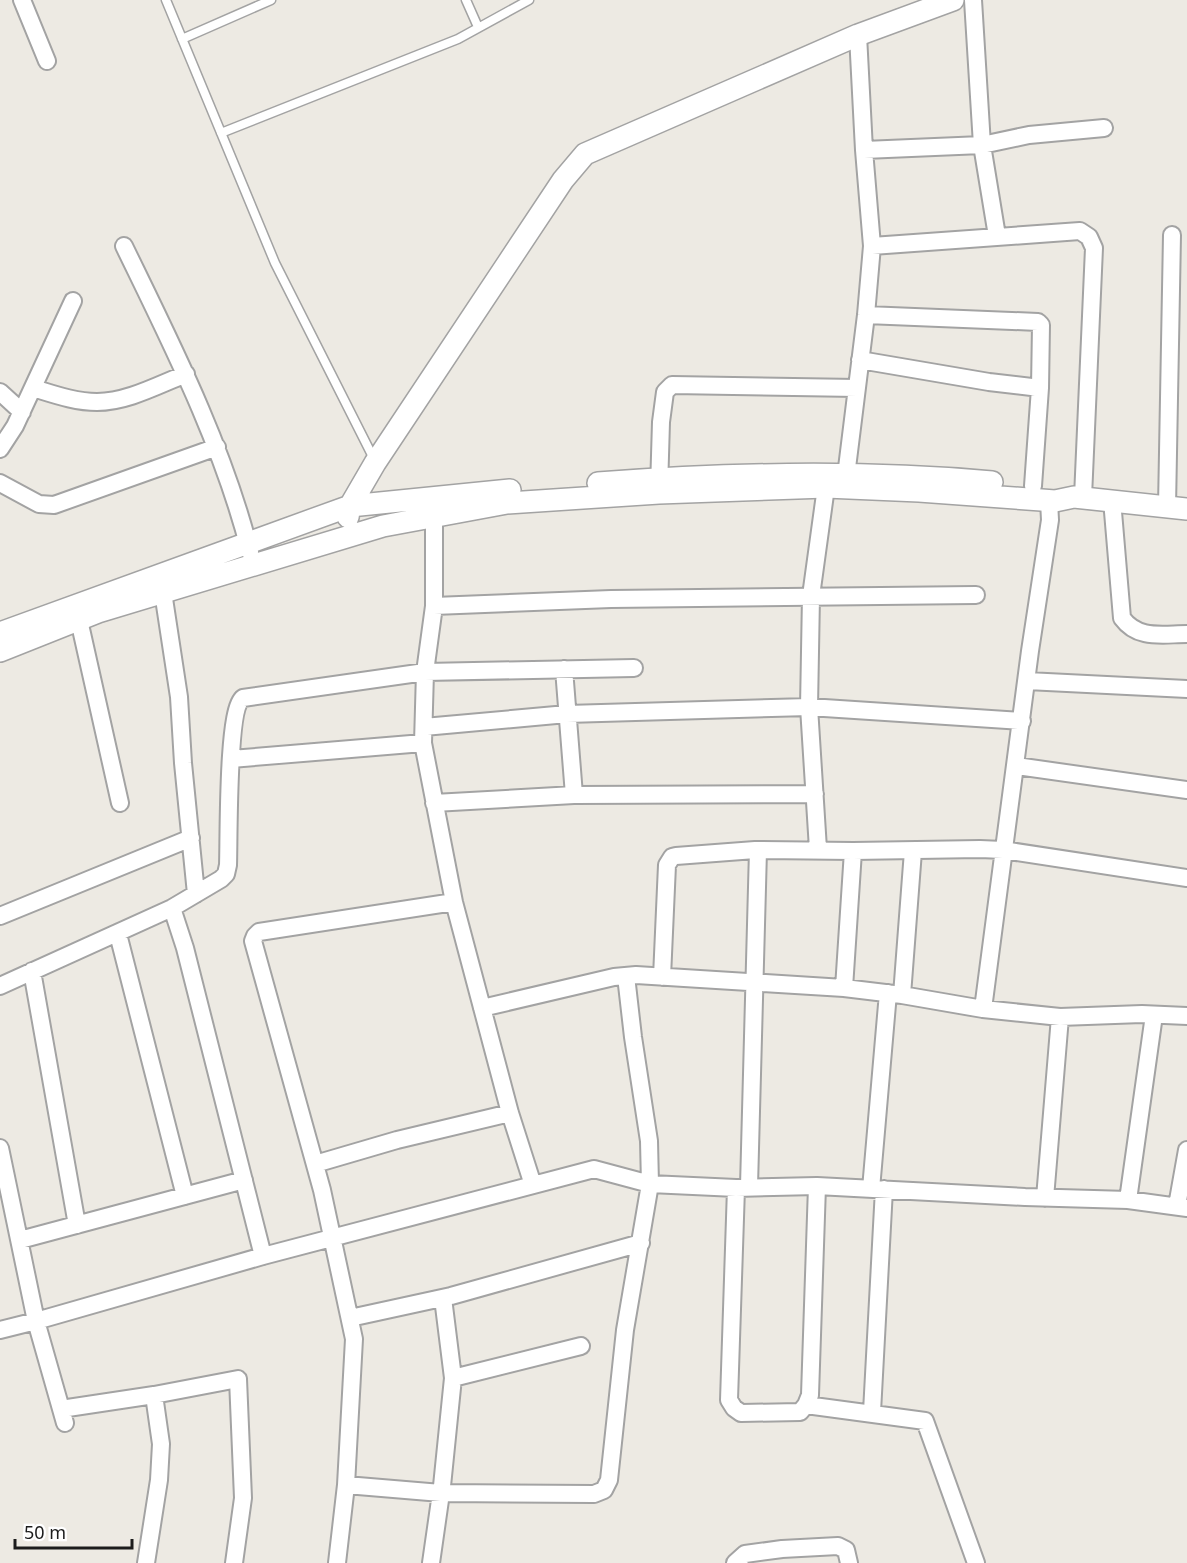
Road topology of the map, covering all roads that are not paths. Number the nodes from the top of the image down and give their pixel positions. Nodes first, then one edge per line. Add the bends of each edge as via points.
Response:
1 (22, 0) edge
2 (166, 0) edge
3 (271, 0) edge
4 (466, 0) edge
5 (529, 0) edge
6 (953, 0) edge
7 (973, 0) edge
8 (478, 27) junction
9 (858, 35) junction
10 (182, 39) junction
11 (47, 61) dead end
12 (1104, 128) dead end
13 (221, 133) junction
14 (982, 145) junction
15 (864, 150) junction
16 (1172, 235) dead end
17 (997, 236) junction
18 (124, 246) dead end
19 (872, 246) junction
20 (73, 301) dead end
21 (866, 315) junction
22 (860, 360) junction
23 (186, 374) junction
24 (33, 388) junction
25 (857, 388) junction
26 (1040, 388) junction
27 (0, 392) edge
28 (22, 412) junction
29 (217, 447) junction
30 (0, 449) edge
31 (375, 463) junction
32 (0, 483) edge
33 (839, 483) junction
34 (659, 485) junction
35 (1033, 486) junction
36 (1079, 497) junction
37 (1112, 500) junction
38 (1048, 501) junction
39 (350, 506) junction
40 (434, 507) junction
41 (1177, 508) edge
42 (344, 538) junction
43 (248, 543) junction
44 (254, 565) junction
45 (163, 592) junction
46 (976, 595) dead end
47 (812, 596) junction
48 (434, 606) junction
49 (79, 620) junction
50 (0, 633) edge
51 (1187, 634) edge
52 (0, 651) edge
53 (634, 668) dead end
54 (564, 669) junction
55 (425, 672) junction
56 (1027, 681) junction
57 (1187, 689) edge
58 (809, 707) junction
59 (567, 714) junction
60 (1022, 721) junction
61 (424, 735) junction
62 (231, 759) junction
63 (1016, 766) junction
64 (1187, 790) edge
65 (815, 794) junction
66 (574, 795) junction
67 (120, 803) dead end
68 (434, 803) junction
69 (191, 838) junction
70 (818, 849) junction
71 (758, 850) junction
72 (1003, 850) junction
73 (853, 851) junction
74 (913, 851) junction
75 (1187, 878) edge
76 (196, 894) junction
77 (454, 902) junction
78 (172, 908) junction
79 (0, 916) edge
80 (118, 934) junction
81 (32, 971) junction
82 (626, 976) junction
83 (662, 977) junction
84 (756, 982) junction
85 (0, 986) edge
86 (844, 988) junction
87 (895, 994) junction
88 (482, 1008) junction
89 (982, 1008) junction
90 (1154, 1015) junction
91 (1187, 1016) edge
92 (1060, 1017) junction
93 (510, 1113) junction
94 (0, 1148) edge
95 (1187, 1150) edge
96 (315, 1164) junction
97 (244, 1180) junction
98 (650, 1184) junction
99 (533, 1185) junction
100 (817, 1186) junction
101 (743, 1187) junction
102 (878, 1189) junction
103 (185, 1196) junction
104 (1045, 1198) junction
105 (1128, 1200) junction
106 (1182, 1207) edge
107 (77, 1224) junction
108 (333, 1238) junction
109 (20, 1240) junction
110 (641, 1243) junction
111 (263, 1256) junction
112 (443, 1298) junction
113 (350, 1318) junction
114 (36, 1322) junction
115 (0, 1330) edge
116 (581, 1346) dead end
117 (453, 1378) junction
118 (154, 1395) junction
119 (806, 1405) junction
120 (872, 1412) junction
121 (346, 1485) junction
122 (441, 1493) junction
123 (146, 1563) edge
124 (234, 1563) edge
125 (337, 1563) edge
126 (431, 1563) edge
127 (735, 1563) edge
128 (849, 1563) edge
129 (976, 1563) edge

1 - 11 street
2 - 10 lane
3 - 10 lane
4 - 8 lane
5 - 8 lane
6 - 9 street
7 - 14 street
8 - 13 lane via 459,39
9 - 15 street
9 - 31 street via 585,154 562,180
10 - 13 lane
12 - 14 street via 1029,135
13 - 31 lane via 275,262
14 - 15 street
14 - 17 street
15 - 19 street
16 - 41 street
17 - 19 street
17 - 36 street via 1080,231 1089,237 1094,248
18 - 23 street
19 - 21 street
20 - 24 street
21 - 22 street
21 - 26 street via 1038,322 1042,329
22 - 25 street
22 - 26 street
23 - 24 street via 123,398 98,402
23 - 29 street
24 - 28 street
25 - 33 street
25 - 34 street via 672,385 665,392 661,422
26 - 35 street
27 - 28 street
28 - 30 street
29 - 32 street via 54,505 39,504
29 - 43 street
31 - 39 street
33 - 34 street via 803,472
33 - 35 street via 917,476
33 - 38 street
33 - 47 street
34 - 40 street
35 - 36 street
36 - 37 street
36 - 38 street
37 - 41 street
37 - 51 street via 1122,618 1139,634
38 - 56 street via 1050,520
39 - 40 street
39 - 42 street
39 - 43 street
40 - 42 street
40 - 48 street
42 - 44 street
43 - 44 street
43 - 50 street
44 - 45 street
45 - 49 street
45 - 69 street via 179,697
46 - 47 street
47 - 48 street
47 - 58 street
48 - 55 street
49 - 52 street
49 - 67 street
53 - 54 street
54 - 55 street
54 - 59 street
55 - 61 street
55 - 62 street via 243,698 236,711
56 - 57 street
56 - 60 street
58 - 59 street
58 - 60 street
58 - 65 street
59 - 61 street
59 - 66 street
60 - 63 street
61 - 62 street
61 - 68 street
62 - 76 street via 226,874
63 - 64 street
63 - 72 street
65 - 66 street
65 - 70 street
66 - 68 street
68 - 77 street
69 - 76 street
69 - 79 street
70 - 71 street
70 - 73 street
71 - 83 street via 676,856 669,861
71 - 84 street
72 - 74 street
72 - 75 street
72 - 89 street
73 - 74 street
73 - 86 street
74 - 87 street
76 - 78 street
77 - 88 street
77 - 96 street via 260,932 255,936 253,941
78 - 80 street
78 - 97 street
80 - 81 street
80 - 103 street
81 - 85 street
81 - 107 street
82 - 83 street
82 - 88 street
82 - 98 street via 649,1141
83 - 84 street
84 - 86 street
84 - 101 street
86 - 87 street
87 - 89 street
87 - 102 street
88 - 93 street
89 - 92 street
90 - 91 street
90 - 92 street
90 - 105 street
92 - 104 street
93 - 96 street
93 - 99 street
94 - 109 street
95 - 106 street
96 - 108 street
97 - 103 street
97 - 111 street
98 - 99 street via 594,1168
98 - 101 street
98 - 110 street
99 - 108 street
100 - 101 street
100 - 102 street
100 - 119 street via 810,1395
101 - 119 street via 729,1400 741,1413 800,1413
102 - 104 street
102 - 120 street
103 - 107 street
104 - 105 street
105 - 106 street
107 - 109 street
108 - 111 street
108 - 113 street
109 - 114 street
110 - 112 street
110 - 122 street via 625,1329 609,1480 604,1490 594,1494
111 - 114 street
112 - 113 street
112 - 117 street
113 - 121 street via 354,1339
114 - 115 street
114 - 118 street via 63,1416
116 - 117 street
117 - 122 street
118 - 123 street via 160,1444 159,1480
118 - 124 street via 238,1378 243,1498
119 - 120 street
120 - 129 street via 925,1420
121 - 122 street
121 - 125 street
122 - 126 street
127 - 128 street via 745,1554 838,1546 846,1550

